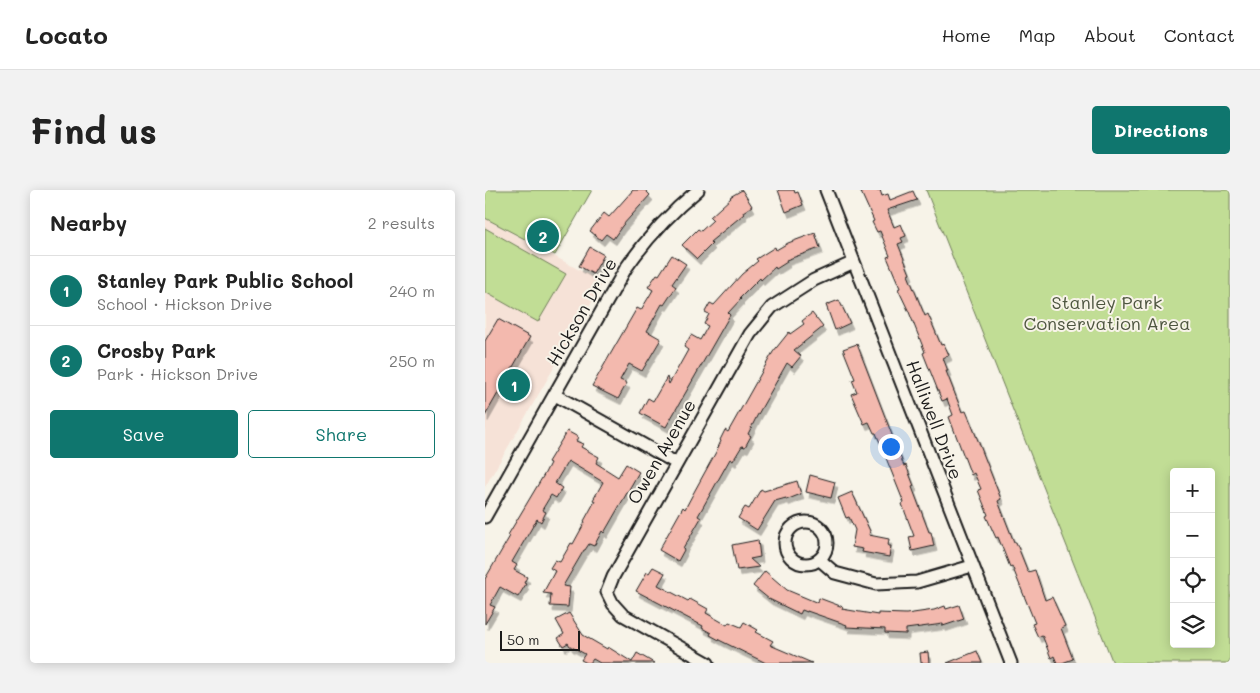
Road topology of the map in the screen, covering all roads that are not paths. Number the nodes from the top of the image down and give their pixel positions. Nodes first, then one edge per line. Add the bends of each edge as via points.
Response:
1 (698, 190) edge
2 (826, 190) edge
3 (854, 262) junction
4 (555, 395) junction
5 (676, 463) junction
6 (485, 517) edge
7 (820, 560) dead end
8 (972, 566) junction
9 (708, 663) edge
10 (1011, 663) edge

1 - 4 street, Hickson Drive via 673,211 642,245
2 - 3 street, Halliwell Drive
3 - 5 street, Owen Avenue via 814,280 772,307 750,334
3 - 8 street, Halliwell Drive
4 - 5 street
4 - 6 street, Hickson Drive
5 - 9 street, Owen Avenue via 607,592 623,614
7 - 8 street via 835,573 876,584 917,582
8 - 10 street, Halliwell Drive

